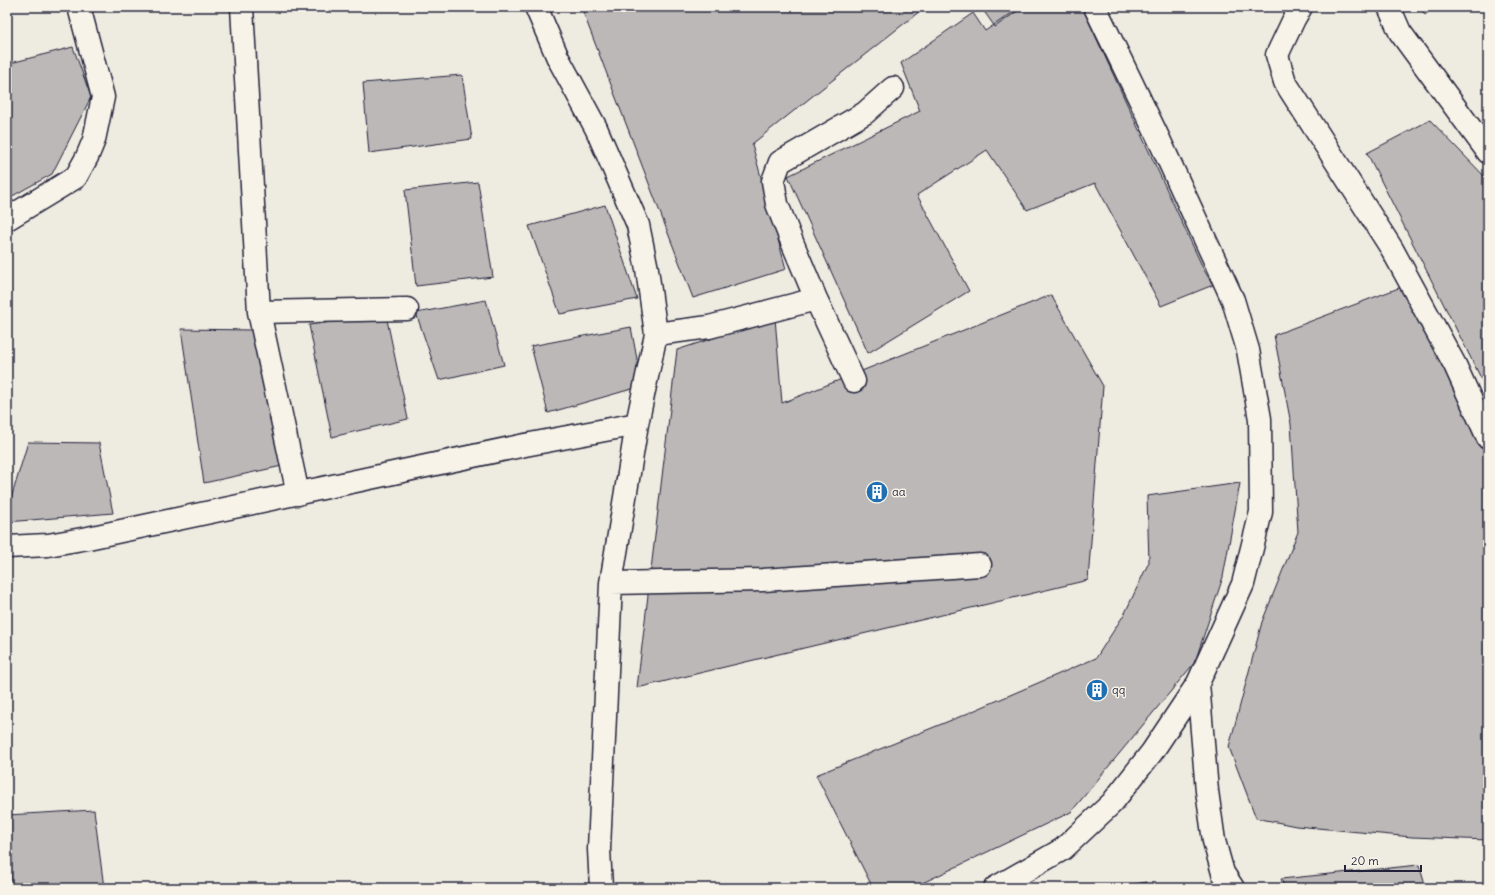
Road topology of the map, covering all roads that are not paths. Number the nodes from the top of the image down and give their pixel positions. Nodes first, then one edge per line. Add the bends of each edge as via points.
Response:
1 (79, 7) edge
2 (242, 7) edge
3 (536, 7) edge
4 (1095, 7) edge
5 (1301, 7) edge
6 (1389, 7) edge
7 (894, 88) dead end
8 (1488, 152) edge
9 (7, 219) edge
10 (816, 299) junction
11 (407, 309) dead end
12 (259, 312) junction
13 (656, 334) junction
14 (854, 381) dead end
15 (636, 424) junction
16 (1488, 438) edge
17 (298, 494) junction
18 (7, 547) edge
19 (980, 566) dead end
20 (611, 583) junction
21 (1198, 683) junction
22 (598, 848) junction
23 (999, 887) edge
24 (601, 888) edge
25 (616, 888) edge
26 (1233, 888) edge

1 - 9 street via 103,97 94,140 76,176
2 - 12 street
3 - 13 street via 558,58 596,128 638,225
4 - 21 street via 1233,300 1248,350 1260,419 1261,512 1243,584
5 - 16 street via 1277,56 1285,82 1392,249 1455,365
6 - 8 street via 1400,32
7 - 10 street via 866,113 780,162 773,181 777,204
10 - 13 street via 709,327
10 - 14 street
11 - 12 street
12 - 17 street
13 - 15 street
15 - 17 street via 524,445
15 - 20 street
17 - 18 street via 88,538 48,545
19 - 20 street via 763,580
20 - 22 street
21 - 23 street via 1152,752 1112,803 1063,849
21 - 26 street via 1214,841 1223,873
22 - 24 street
22 - 25 street

